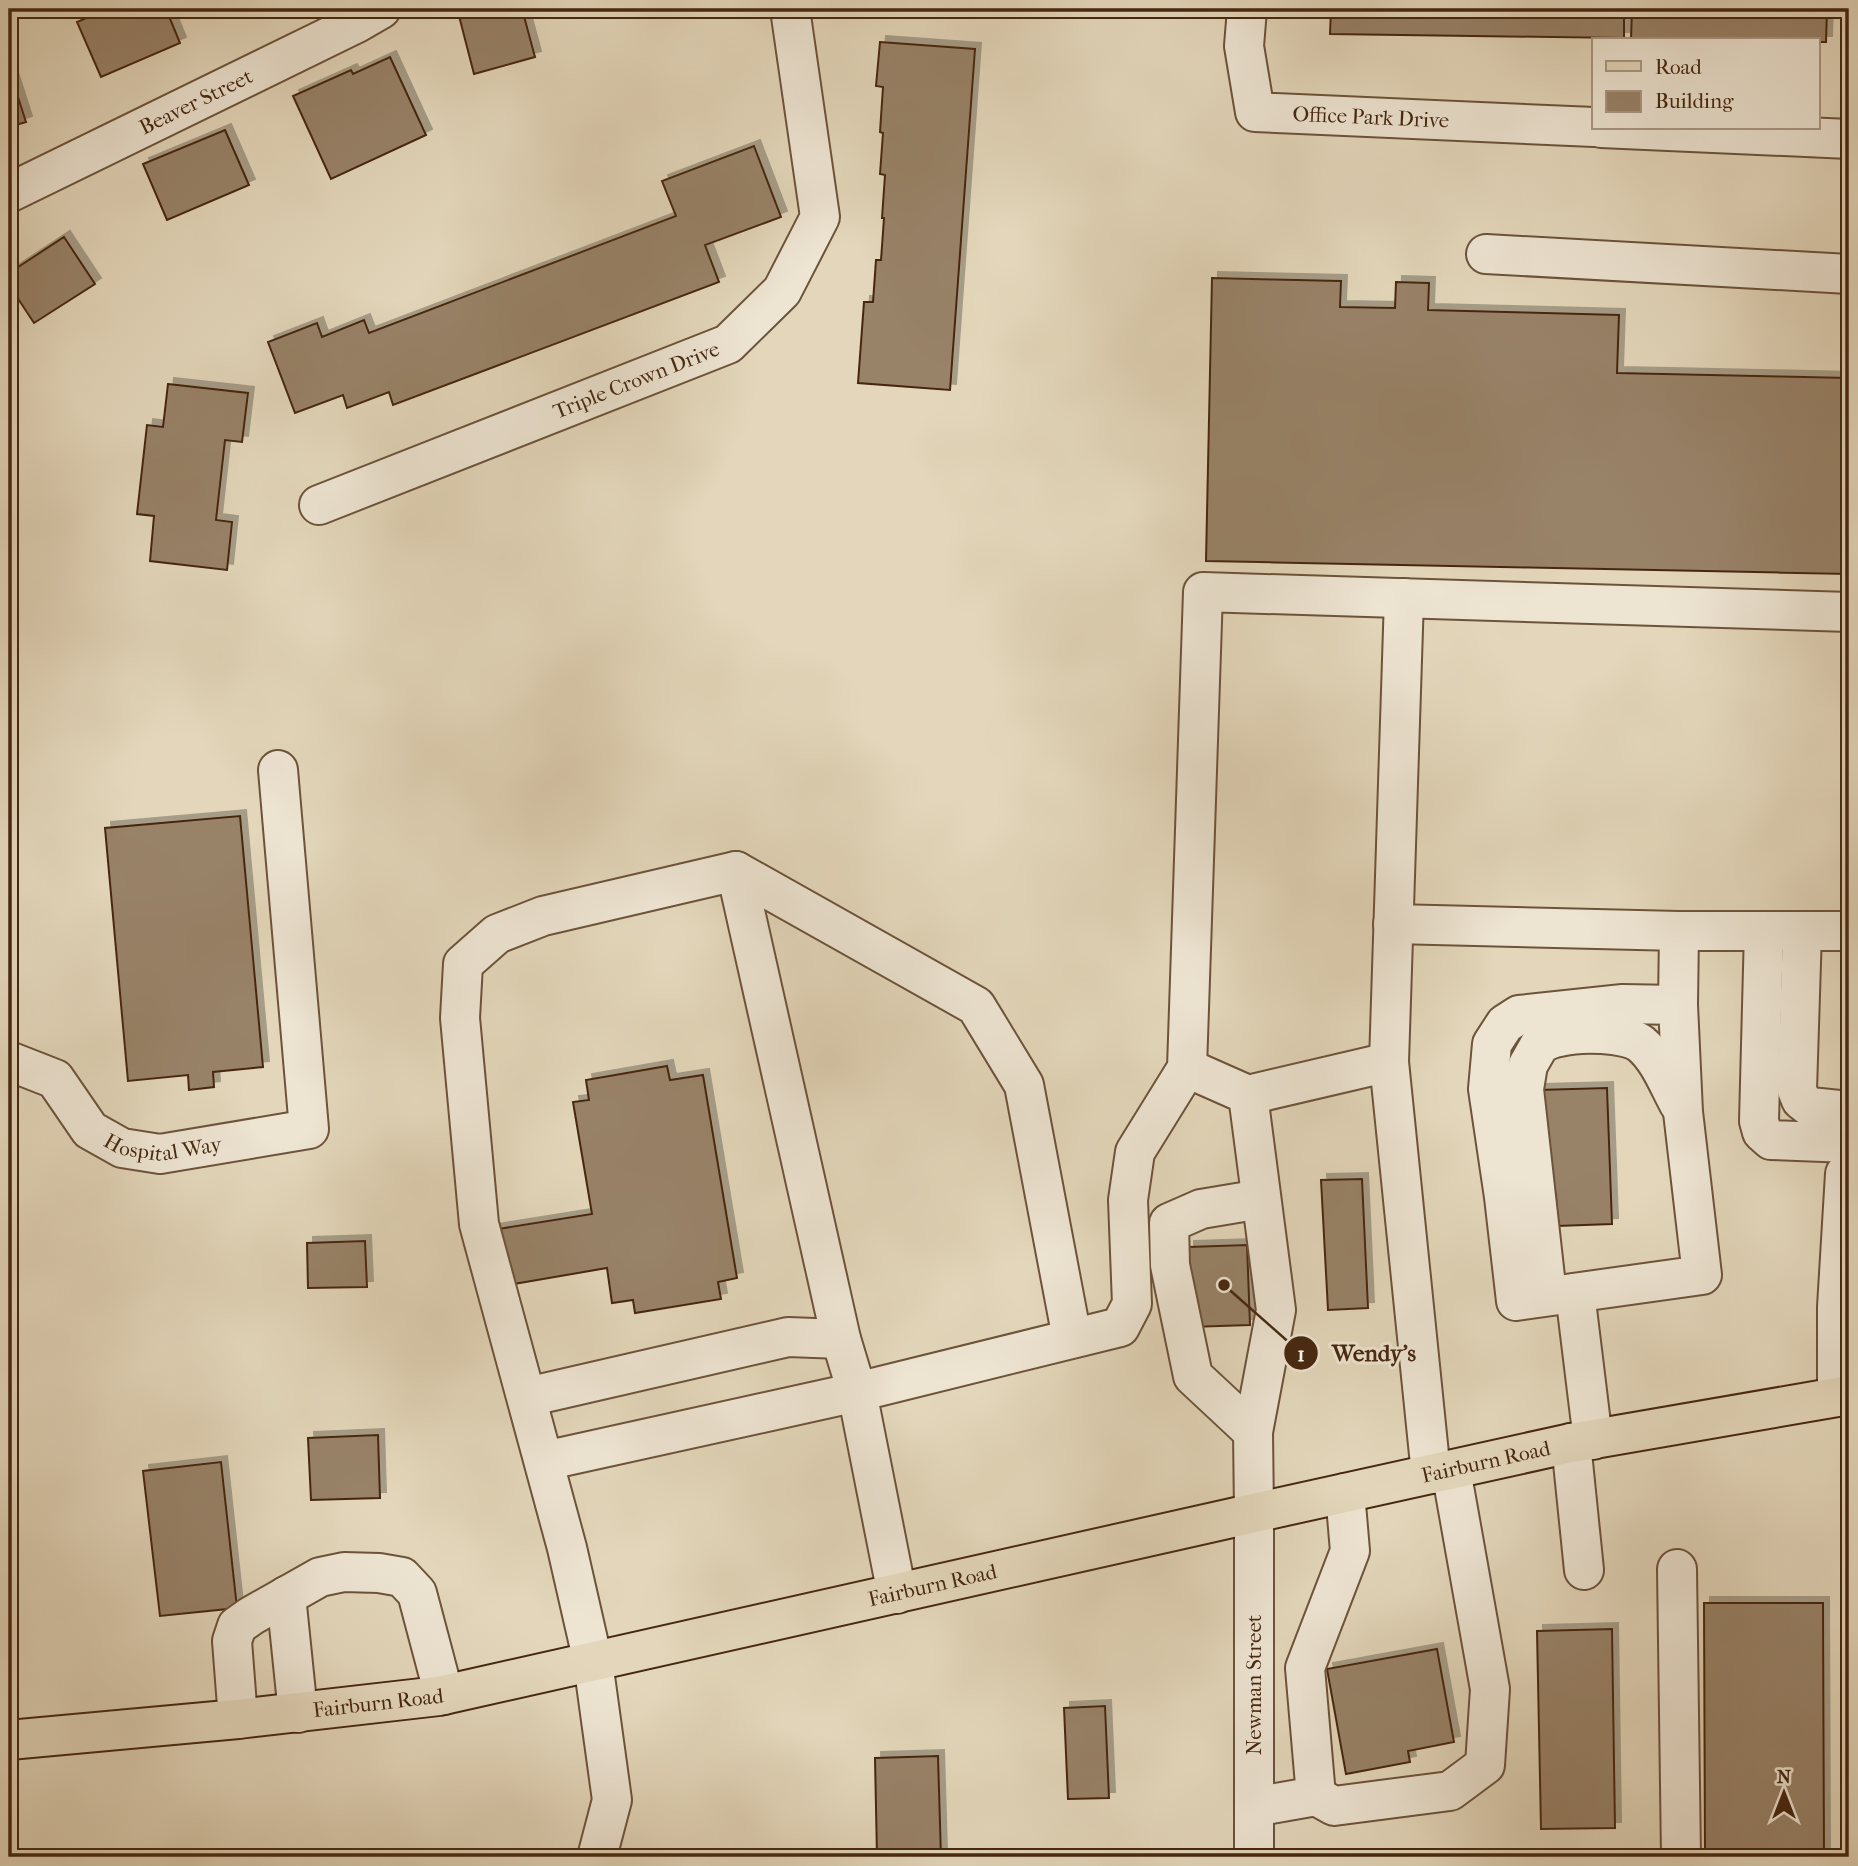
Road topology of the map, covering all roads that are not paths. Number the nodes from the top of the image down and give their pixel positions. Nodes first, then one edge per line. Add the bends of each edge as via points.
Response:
1 (381, 9) edge
2 (790, 9) edge
3 (1247, 9) edge
4 (1592, 127) edge
5 (1646, 130) edge
6 (1849, 139) edge
7 (9, 192) edge
8 (1486, 254) dead end
9 (1849, 274) edge
10 (319, 505) dead end
11 (1404, 598) junction
12 (1849, 612) edge
13 (278, 770) dead end
14 (736, 871) junction
15 (1393, 924) junction
16 (1764, 930) junction
17 (1802, 930) junction
18 (1679, 931) junction
19 (1849, 931) edge
20 (1678, 1005) junction
21 (9, 1061) edge
22 (1389, 1062) junction
23 (1187, 1068) junction
24 (1248, 1096) junction
25 (1849, 1111) edge
26 (1683, 1112) junction
27 (1849, 1143) edge
28 (1849, 1171) edge
29 (1261, 1199) junction
30 (1561, 1294) junction
31 (1072, 1338) junction
32 (841, 1339) junction
33 (857, 1391) junction
34 (1843, 1396) edge
35 (527, 1397) junction
36 (1252, 1432) junction
37 (1582, 1441) junction
38 (544, 1461) junction
39 (1441, 1472) junction
40 (1345, 1493) junction
41 (1254, 1513) junction
42 (1677, 1569) dead end
43 (1584, 1570) dead end
44 (897, 1594) junction
45 (286, 1596) junction
46 (593, 1662) junction
47 (444, 1695) junction
48 (298, 1713) junction
49 (238, 1719) junction
50 (9, 1740) edge
51 (1316, 1796) junction
52 (1254, 1808) junction
53 (597, 1857) edge
54 (1254, 1857) edge
55 (1681, 1857) edge

1 - 7 street, Beaver Street
2 - 10 street, Triple Crown Drive via 820,217 782,291 728,344
3 - 4 street, Office Park Drive via 1244,46 1255,112
5 - 6 street
8 - 9 street
11 - 12 street
11 - 15 street
11 - 23 street via 1203,592
13 - 21 street, Hospital Way via 309,1129 160,1154 122,1148 90,1130 55,1079
14 - 31 street via 975,1006 1024,1085
14 - 32 street
14 - 35 street via 543,916 496,934 463,964 460,1018 479,1224
15 - 18 street
15 - 22 street
16 - 17 street
16 - 18 street
16 - 27 street via 1762,1132 1771,1140
17 - 19 street
17 - 25 street via 1797,1090 1810,1107
18 - 20 street
20 - 26 street
20 - 30 street via 1623,1004 1519,1015 1505,1024 1492,1044 1488,1089 1516,1301
22 - 24 street
22 - 39 street
23 - 24 street
23 - 31 street via 1135,1152 1128,1200 1132,1304 1119,1327
24 - 29 street, Newman Street
26 - 30 street via 1702,1275
26 - 30 street via 1650,1053 1638,1042 1614,1035 1588,1035 1562,1036 1539,1044 1528,1065 1524,1089
28 - 34 street via 1845,1174 1838,1294
29 - 36 street, Newman Street via 1276,1310
29 - 36 street via 1201,1209 1169,1223 1170,1265 1193,1376
30 - 37 street
31 - 33 street
32 - 33 street
32 - 35 street via 788,1337
33 - 38 street
33 - 44 street
34 - 37 main road, Fairburn Road
35 - 38 street
36 - 41 street, Newman Street
37 - 39 main road, Fairburn Road
37 - 43 street
38 - 46 street
39 - 40 main road, Fairburn Road
39 - 51 street via 1490,1689 1485,1765 1450,1791 1335,1806
40 - 41 main road, Fairburn Road
40 - 51 street via 1350,1551 1305,1668
41 - 44 main road, Fairburn Road
41 - 52 street, Newman Street
42 - 55 street
44 - 46 main road, Fairburn Road
45 - 47 street via 320,1577 344,1572 402,1577 417,1593
45 - 48 street
45 - 49 street via 237,1626 232,1641
46 - 47 main road, Fairburn Road
46 - 53 street via 612,1800
47 - 48 main road, Fairburn Road
48 - 49 main road, Fairburn Road
49 - 50 main road, Fairburn Road
51 - 52 street
52 - 54 street, Newman Street

